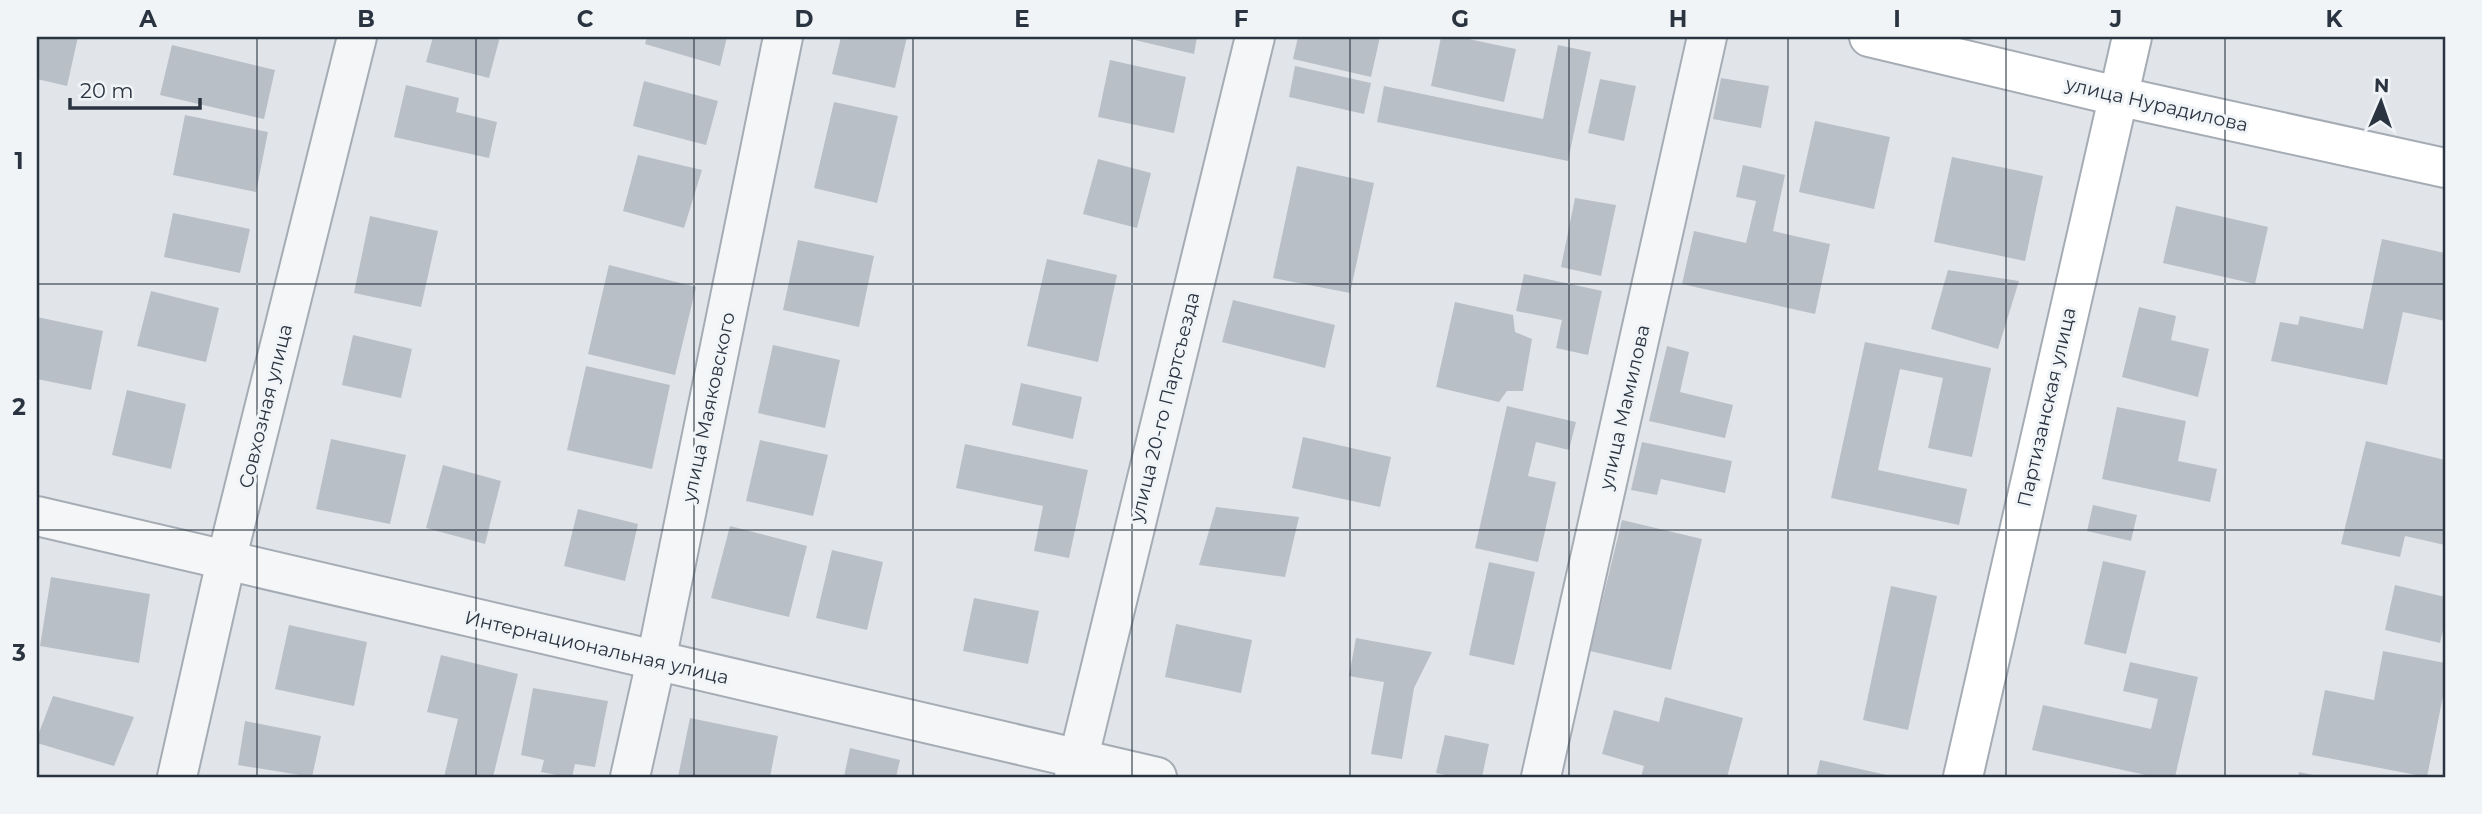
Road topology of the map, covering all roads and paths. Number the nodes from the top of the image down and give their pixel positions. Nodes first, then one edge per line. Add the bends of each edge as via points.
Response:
1 (357, 37) edge
2 (783, 37) edge
3 (1255, 37) edge
4 (1707, 37) edge
5 (1869, 37) edge
6 (2132, 37) edge
7 (2117, 96) junction
8 (2445, 168) edge
9 (37, 516) edge
10 (226, 561) junction
11 (656, 661) junction
12 (1076, 768) edge
13 (177, 777) edge
14 (630, 777) edge
15 (1157, 777) edge
16 (1541, 777) edge
17 (1963, 777) edge

1 - 10 street, Совхозная улица
2 - 11 street, улица Маяковского
3 - 12 street, улица 20-го Партсъезда
4 - 16 street, улица Мамилова
5 - 7 street, улица Нурадилова
6 - 7 street, Партизанская улица
7 - 8 street, улица Нурадилова
7 - 17 street, Партизанская улица
9 - 10 street, Интернациональная улица
10 - 11 street, Интернациональная улица
10 - 13 street, Совхозная улица
11 - 12 street, Интернациональная улица
11 - 14 street, улица Маяковского
12 - 15 street, Интернациональная улица

